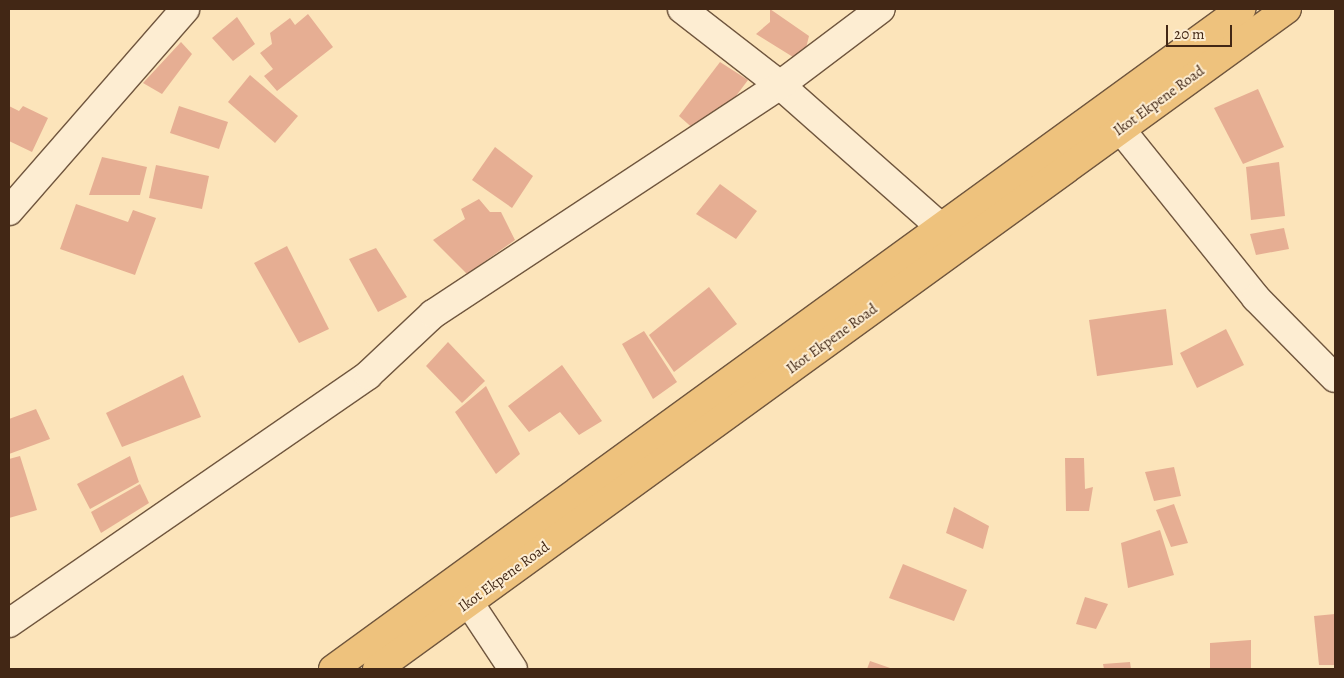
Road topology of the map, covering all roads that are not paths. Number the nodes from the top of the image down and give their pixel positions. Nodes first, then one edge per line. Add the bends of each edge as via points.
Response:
1 (185, 9) edge
2 (682, 9) edge
3 (881, 9) edge
4 (1241, 9) edge
5 (1287, 9) edge
6 (780, 85) junction
7 (1104, 108) junction
8 (1118, 130) junction
9 (14, 195) edge
10 (942, 229) junction
11 (1335, 378) edge
12 (461, 592) junction
13 (9, 623) edge
14 (333, 669) edge
15 (377, 669) edge
16 (513, 669) edge

1 - 9 street
2 - 6 street
3 - 6 street
4 - 7 highway, Ikot Ekpene Road
5 - 8 highway, Ikot Ekpene Road
6 - 10 street
6 - 13 street via 432,314 368,375
7 - 8 street
7 - 10 highway, Ikot Ekpene Road
8 - 11 street via 1256,298
8 - 12 highway, Ikot Ekpene Road
10 - 12 highway, Ikot Ekpene Road
12 - 14 highway, Ikot Ekpene Road
12 - 15 highway, Ikot Ekpene Road
12 - 16 street

